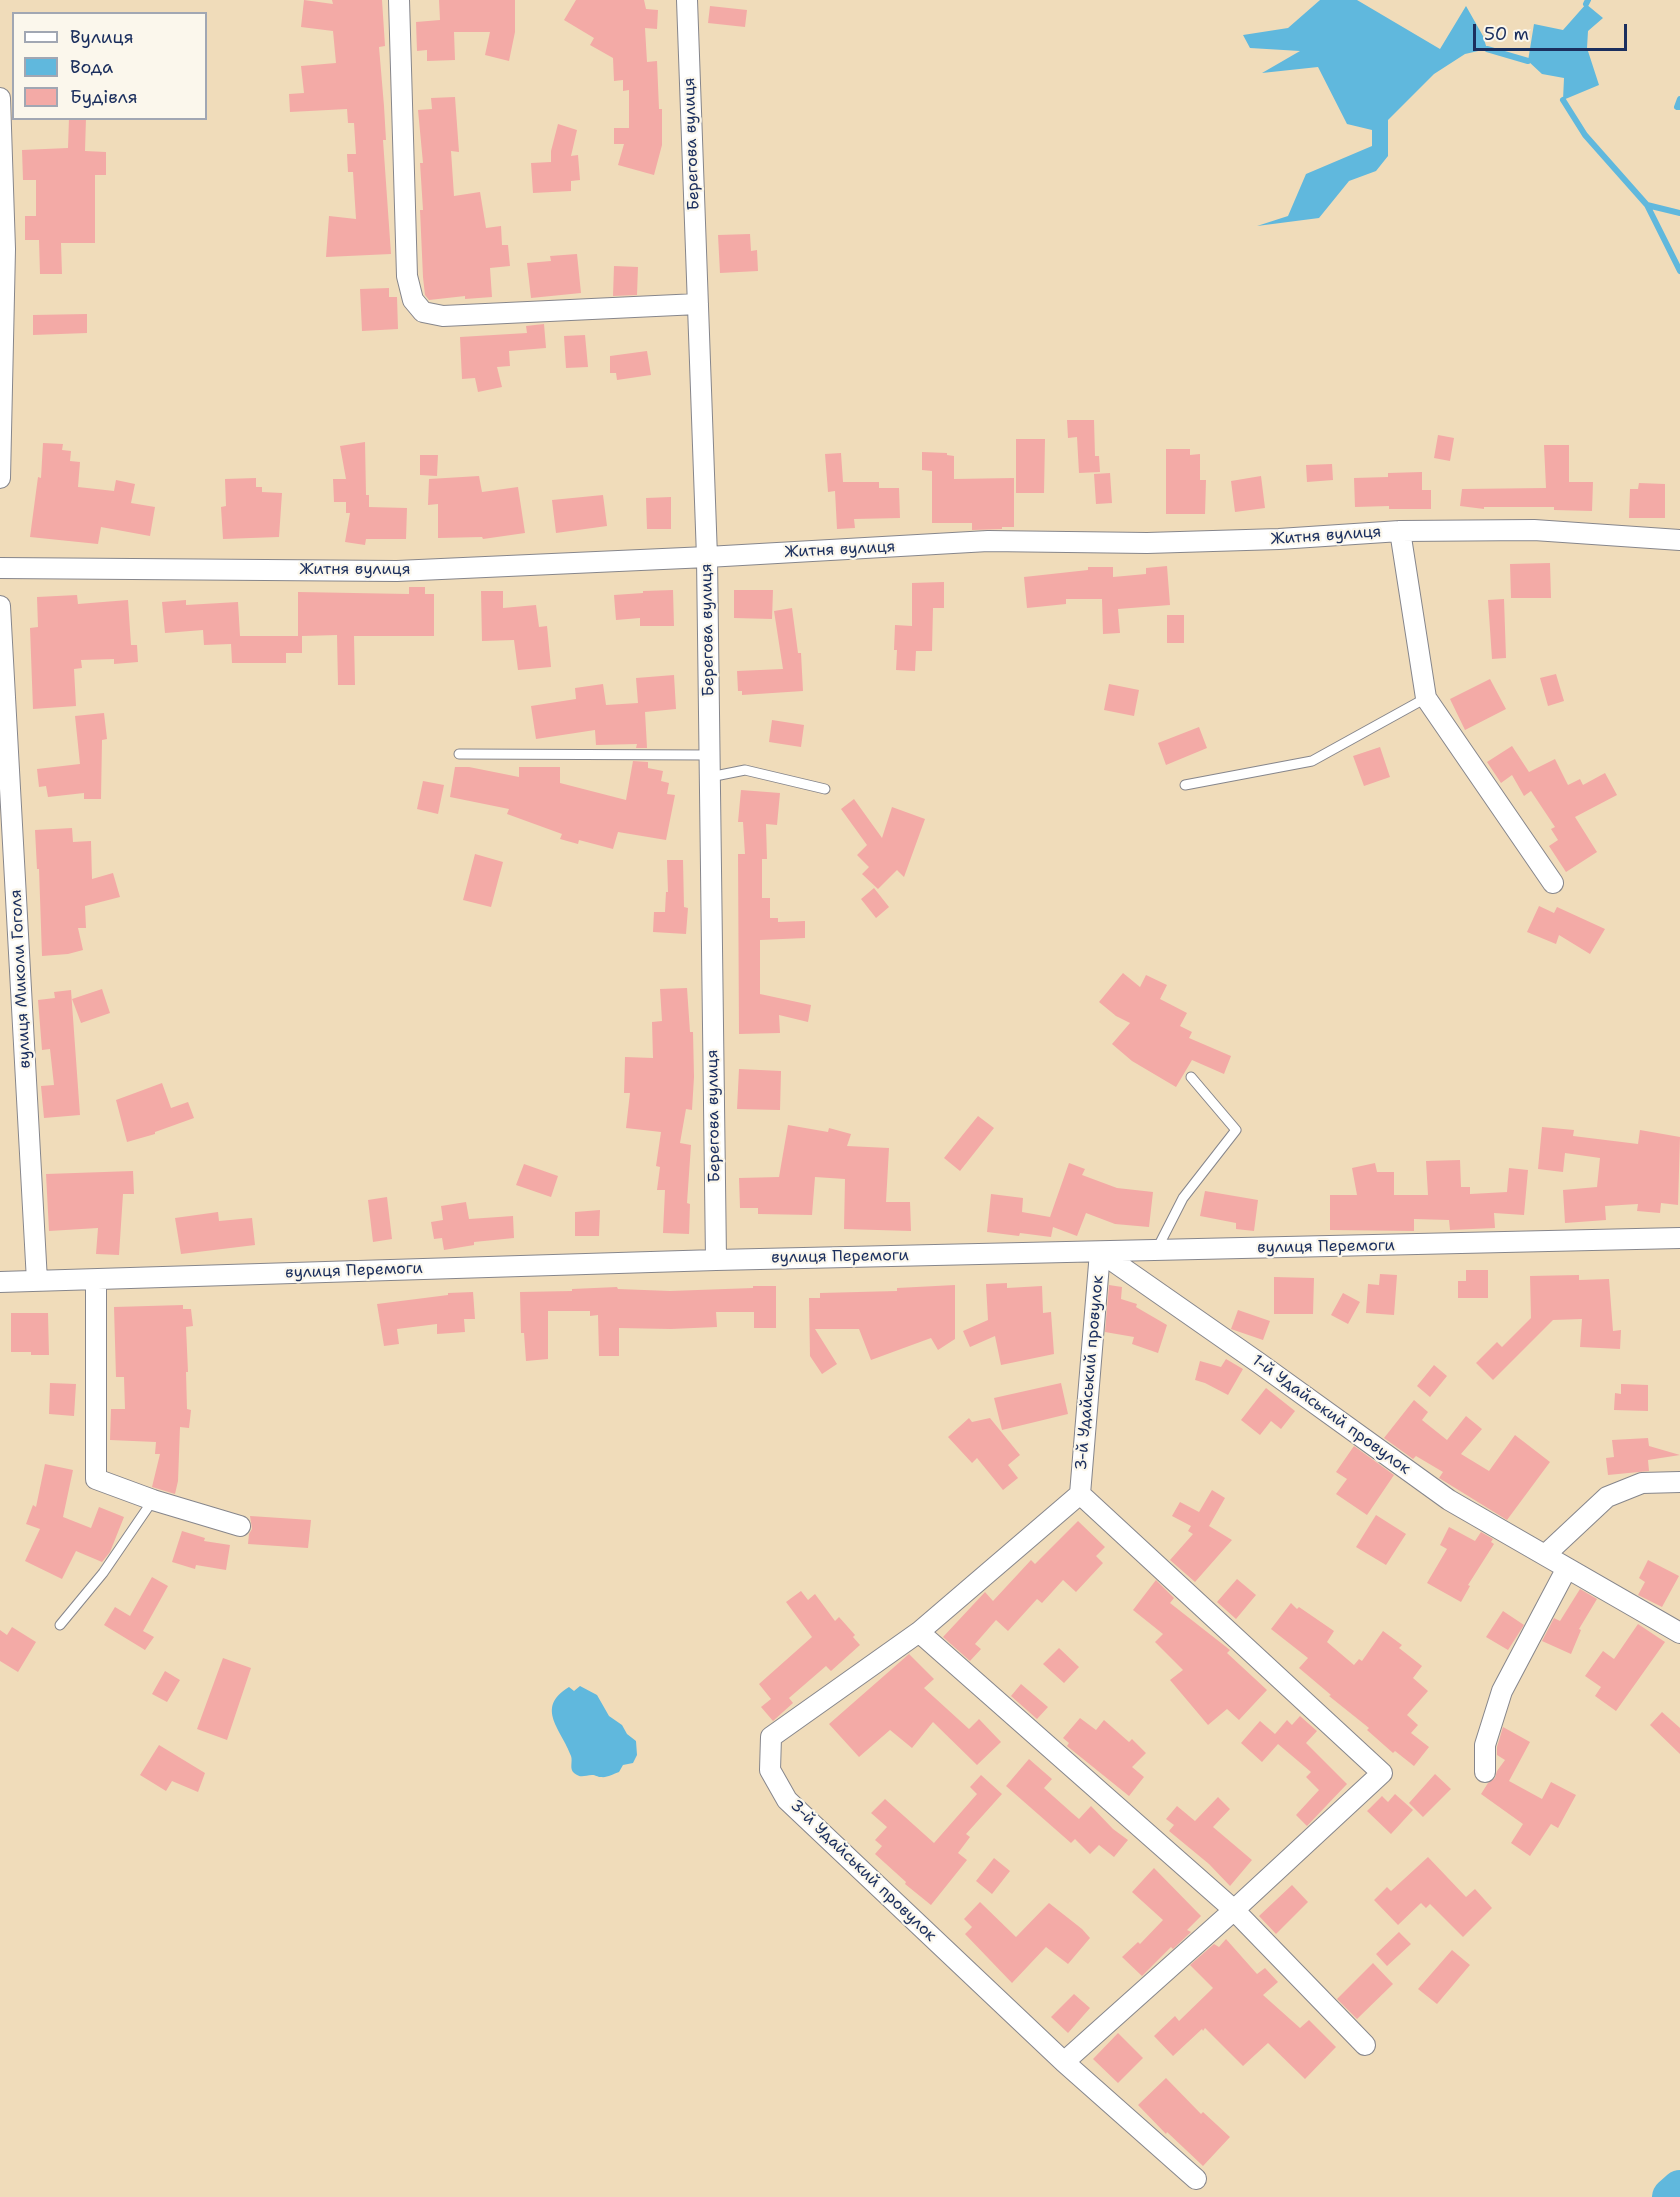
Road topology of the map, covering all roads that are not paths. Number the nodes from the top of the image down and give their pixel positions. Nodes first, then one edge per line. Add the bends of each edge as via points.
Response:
1 (399, 0) edge
2 (687, 0) edge
3 (0, 98) edge
4 (698, 304) junction
5 (0, 478) edge
6 (1400, 531) junction
7 (1680, 540) edge
8 (707, 557) junction
9 (0, 568) edge
10 (0, 606) edge
11 (1426, 698) junction
12 (459, 754) dead end
13 (709, 755) junction
14 (4, 757) edge
15 (710, 777) junction
16 (1185, 785) dead end
17 (825, 789) dead end
18 (1553, 883) dead end
19 (1191, 1077) dead end
20 (1680, 1238) edge
21 (1156, 1251) junction
22 (1100, 1252) junction
23 (716, 1260) junction
24 (96, 1280) junction
25 (37, 1281) junction
26 (0, 1282) edge
27 (1680, 1482) edge
28 (1080, 1494) junction
29 (153, 1500) junction
30 (240, 1526) dead end
31 (1545, 1555) junction
32 (1567, 1568) junction
33 (60, 1625) dead end
34 (919, 1632) junction
35 (1680, 1633) edge
36 (1485, 1772) dead end
37 (1234, 1911) junction
38 (1365, 2045) dead end
39 (1064, 2062) junction
40 (1196, 2179) dead end

1 - 4 street via 406,276 413,300 423,312 443,316
2 - 4 street, Берегова вулиця
3 - 5 street via 5,249
4 - 8 street, Берегова вулиця
6 - 7 street, Житня вулиця via 1534,530
6 - 8 street, Житня вулиця via 1147,543 988,541
6 - 11 street
8 - 9 street, Житня вулиця via 397,571
8 - 13 street, Берегова вулиця
10 - 14 street, вулиця Миколи Гоголя
11 - 16 lane via 1311,761
11 - 18 street
12 - 13 lane
13 - 15 street, Берегова вулиця
14 - 25 street, вулиця Миколи Гоголя
15 - 17 lane via 745,770
15 - 23 street, Берегова вулиця
19 - 21 lane via 1236,1130 1183,1198
20 - 21 street, вулиця Перемоги
21 - 22 street, вулиця Перемоги
22 - 23 street, вулиця Перемоги
22 - 28 street, 3-й Удайський провулок
22 - 31 street, 1-й Удайський провулок via 1449,1500
23 - 24 street, вулиця Перемоги
24 - 25 street, вулиця Перемоги
24 - 29 street via 96,1479
25 - 26 street, вулиця Перемоги
27 - 31 street via 1642,1484 1607,1497
28 - 34 street, 3-й Удайський провулок
28 - 37 street, 3-й Удайський провулок via 1382,1773
29 - 30 street
29 - 33 lane via 103,1573
31 - 32 street, 1-й Удайський провулок
32 - 35 street, 1-й Удайський провулок
32 - 36 street via 1502,1691 1485,1744
34 - 37 street
34 - 39 street, 3-й Удайський провулок via 771,1737 770,1770 787,1800
37 - 38 street
37 - 39 street, 3-й Удайський провулок
39 - 40 street, 3-й Удайський провулок

